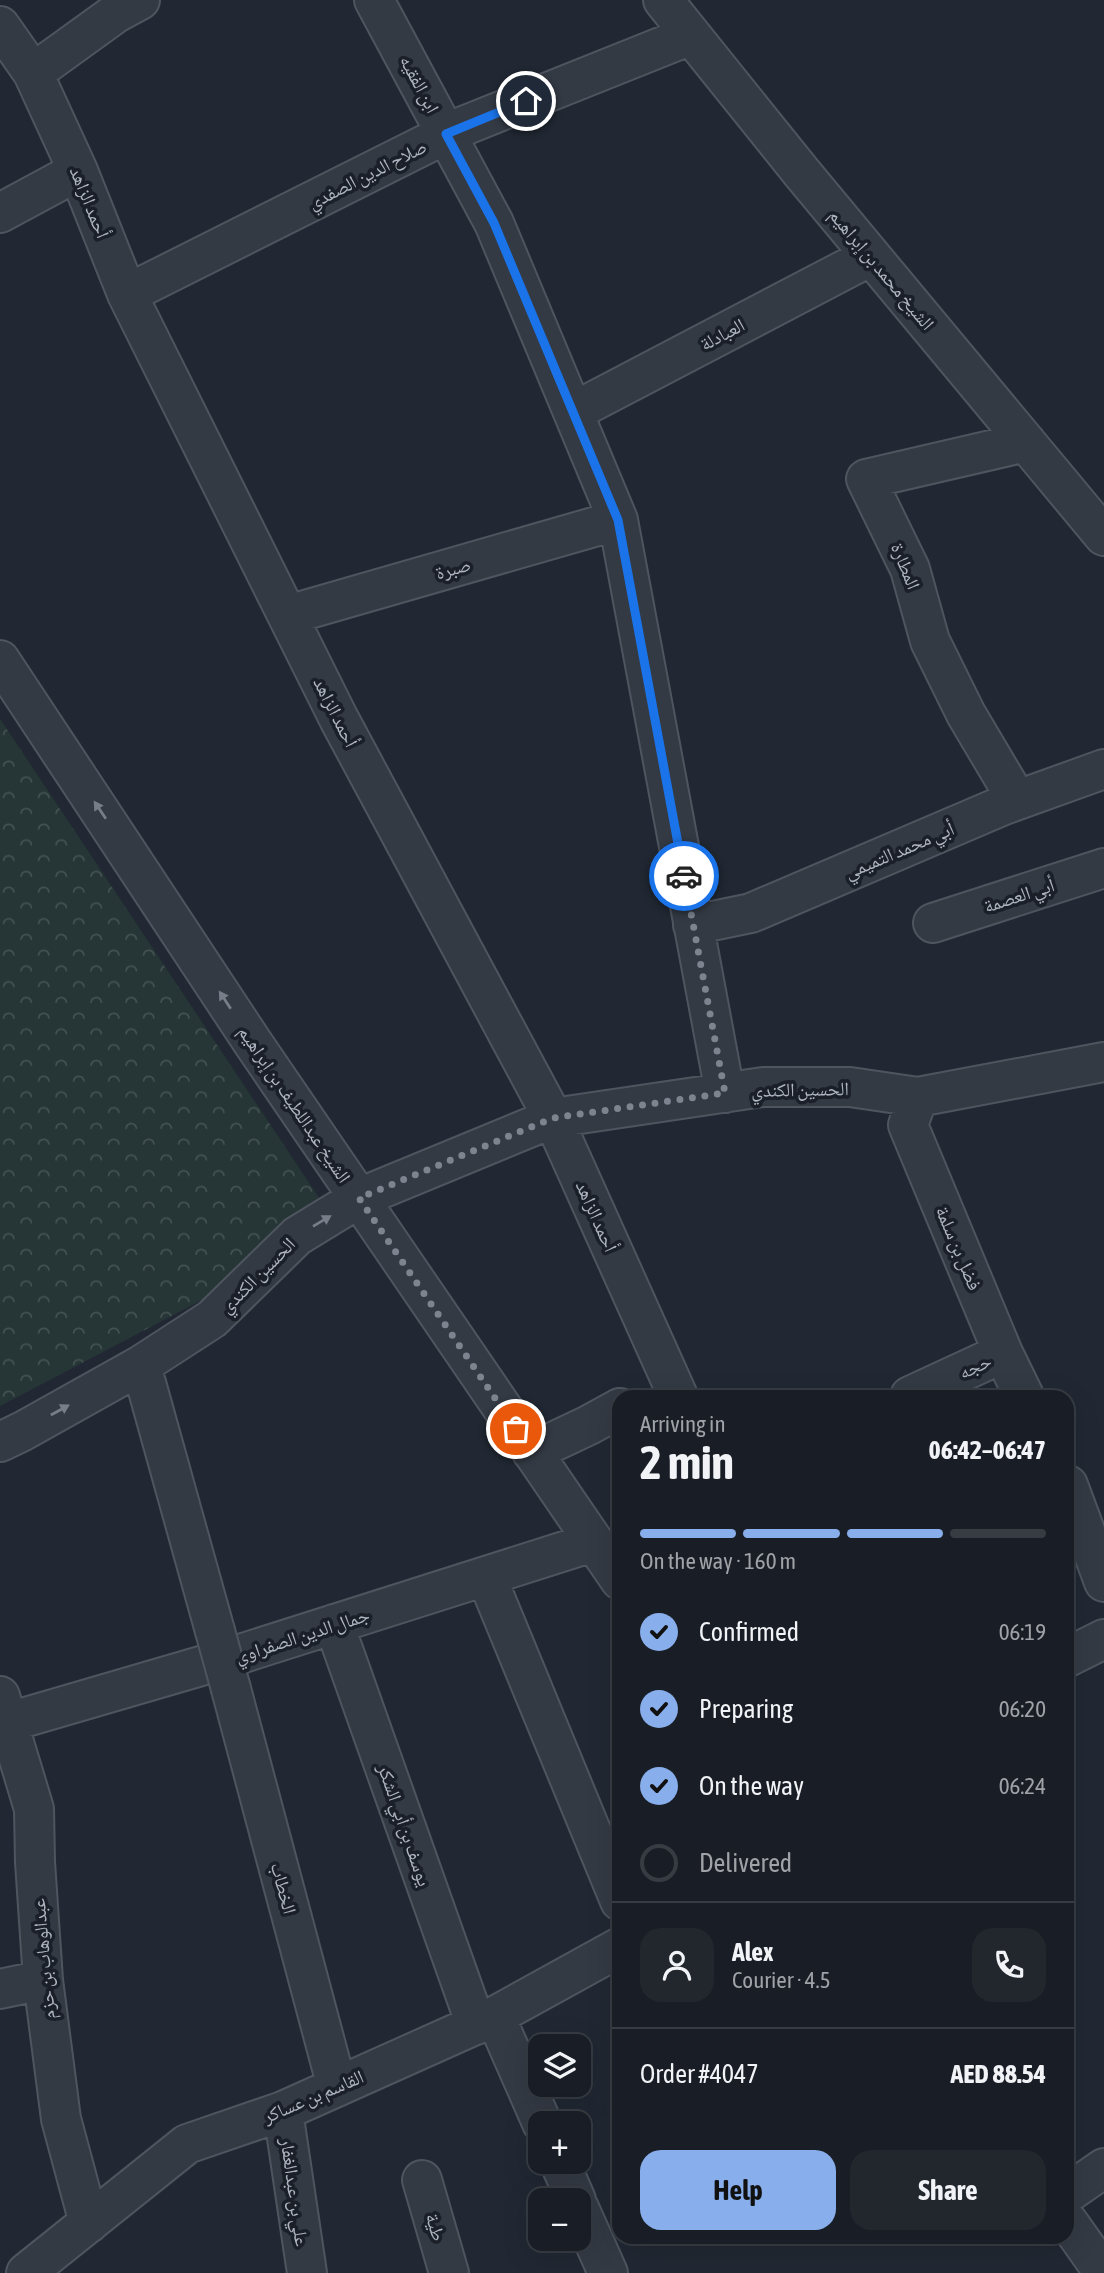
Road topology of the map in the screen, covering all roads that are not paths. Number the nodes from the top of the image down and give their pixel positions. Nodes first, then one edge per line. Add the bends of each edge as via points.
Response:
1 (139, 0) edge
2 (374, 0) edge
3 (663, 0) edge
4 (0, 26) edge
5 (691, 35) junction
6 (33, 73) junction
7 (446, 134) junction
8 (78, 170) junction
9 (0, 213) edge
10 (871, 256) junction
11 (127, 294) junction
12 (573, 412) junction
13 (1026, 442) junction
14 (1098, 517) edge
15 (618, 520) junction
16 (288, 615) junction
17 (0, 660) edge
18 (1104, 769) edge
19 (1017, 800) junction
20 (1104, 868) edge
21 (933, 923) dead end
22 (693, 926) junction
23 (1104, 1062) edge
24 (725, 1093) junction
25 (918, 1097) junction
26 (553, 1118) junction
27 (359, 1198) junction
28 (1003, 1353) junction
29 (141, 1365) junction
30 (662, 1390) edge
31 (923, 1390) edge
32 (1021, 1390) edge
33 (612, 1412) edge
34 (0, 1442) edge
35 (532, 1452) junction
36 (1074, 1501) edge
37 (593, 1542) junction
38 (612, 1569) edge
39 (486, 1576) junction
40 (1104, 1582) edge
41 (334, 1624) junction
42 (1104, 1639) edge
43 (1074, 1654) edge
44 (4, 1709) edge
45 (11, 1768) edge
46 (612, 1882) edge
47 (612, 1951) edge
48 (43, 1980) junction
49 (0, 1989) edge
50 (486, 2021) junction
51 (337, 2087) junction
52 (283, 2110) junction
53 (535, 2111) edge
54 (1104, 2168) edge
55 (422, 2180) dead end
56 (1074, 2189) edge
57 (89, 2222) junction
58 (1074, 2230) edge
59 (591, 2235) edge
60 (26, 2273) edge
61 (307, 2273) edge
62 (449, 2273) edge
63 (608, 2273) edge
64 (1104, 2273) edge

1 - 6 street
2 - 7 street, ابن الفقيه
3 - 5 street, الشيخ محمد بن إبراهيم
4 - 6 street, أحمد الزاهد
5 - 7 street, صلاح الدين الصفدي
5 - 10 street, الشيخ محمد بن إبراهيم
6 - 8 street, أحمد الزاهد
7 - 11 street, صلاح الدين الصفدي
7 - 12 street, ابن الفقيه via 494,223
8 - 9 street
8 - 11 street, أحمد الزاهد
10 - 12 street, العبادلة
10 - 13 street, الشيخ محمد بن إبراهيم
11 - 16 street, أحمد الزاهد
12 - 15 street, ابن الفقيه
13 - 14 street, الشيخ محمد بن إبراهيم
13 - 19 street, المطارة via 866,480 910,569 930,641
15 - 16 street, صبرة
15 - 22 street, ابن الفقيه
16 - 26 street, أحمد الزاهد
27 -> 17 street, الشيخ عبداللطيف بن إبراهيم
18 - 19 street, أبي محمد التميمي
19 - 22 street, أبي محمد التميمي via 751,913
20 - 21 street, أبي العصمة
22 - 24 street, ابن الفقيه
23 - 25 street, الحسين الكندي
24 - 25 street, الحسين الكندي via 763,1087 850,1087
24 - 26 street, الحسين الكندي
25 - 28 street, فضل بن سلمة via 908,1125
26 - 27 street, الحسين الكندي
26 - 30 street, أحمد الزاهد
29 -> 27 street, الحسين الكندي via 212,1320 297,1236
27 - 35 street, الشيخ عبداللطيف بن إبراهيم
28 - 31 street, حجه
28 - 32 street, فضل بن سلمة
34 -> 29 street, الحسين الكندي
29 - 51 street, الخطاب, bridge
33 - 35 street
35 - 37 street, الشيخ عبداللطيف بن إبراهيم
36 - 40 street
37 - 38 street, الشيخ عبداللطيف بن إبراهيم
37 - 39 street, جمال الدين الصفراوي
39 - 41 street, جمال الدين الصفراوي
39 - 46 street
41 - 44 street, جمال الدين الصفراوي via 218,1661
41 - 50 street, يوسف بن أبي الشكر
42 - 43 street
44 - 45 street, عبدالوهاب بن حزم
45 - 48 street, عبدالوهاب بن حزم via 34,1809
47 - 50 street, القاسم بن عساكر
48 - 49 street
48 - 57 street, عبدالوهاب بن حزم via 61,2119
50 - 51 street, القاسم بن عساكر
50 - 53 street, يوسف بن أبي الشكر
51 - 52 street, القاسم بن عساكر
52 - 57 street, القاسم بن عساكر via 187,2144
52 - 61 street, علي بن عبدالغفار
54 - 56 street
55 - 62 street, طية
57 - 60 street, القاسم بن عساكر
58 - 64 street
59 - 63 street

